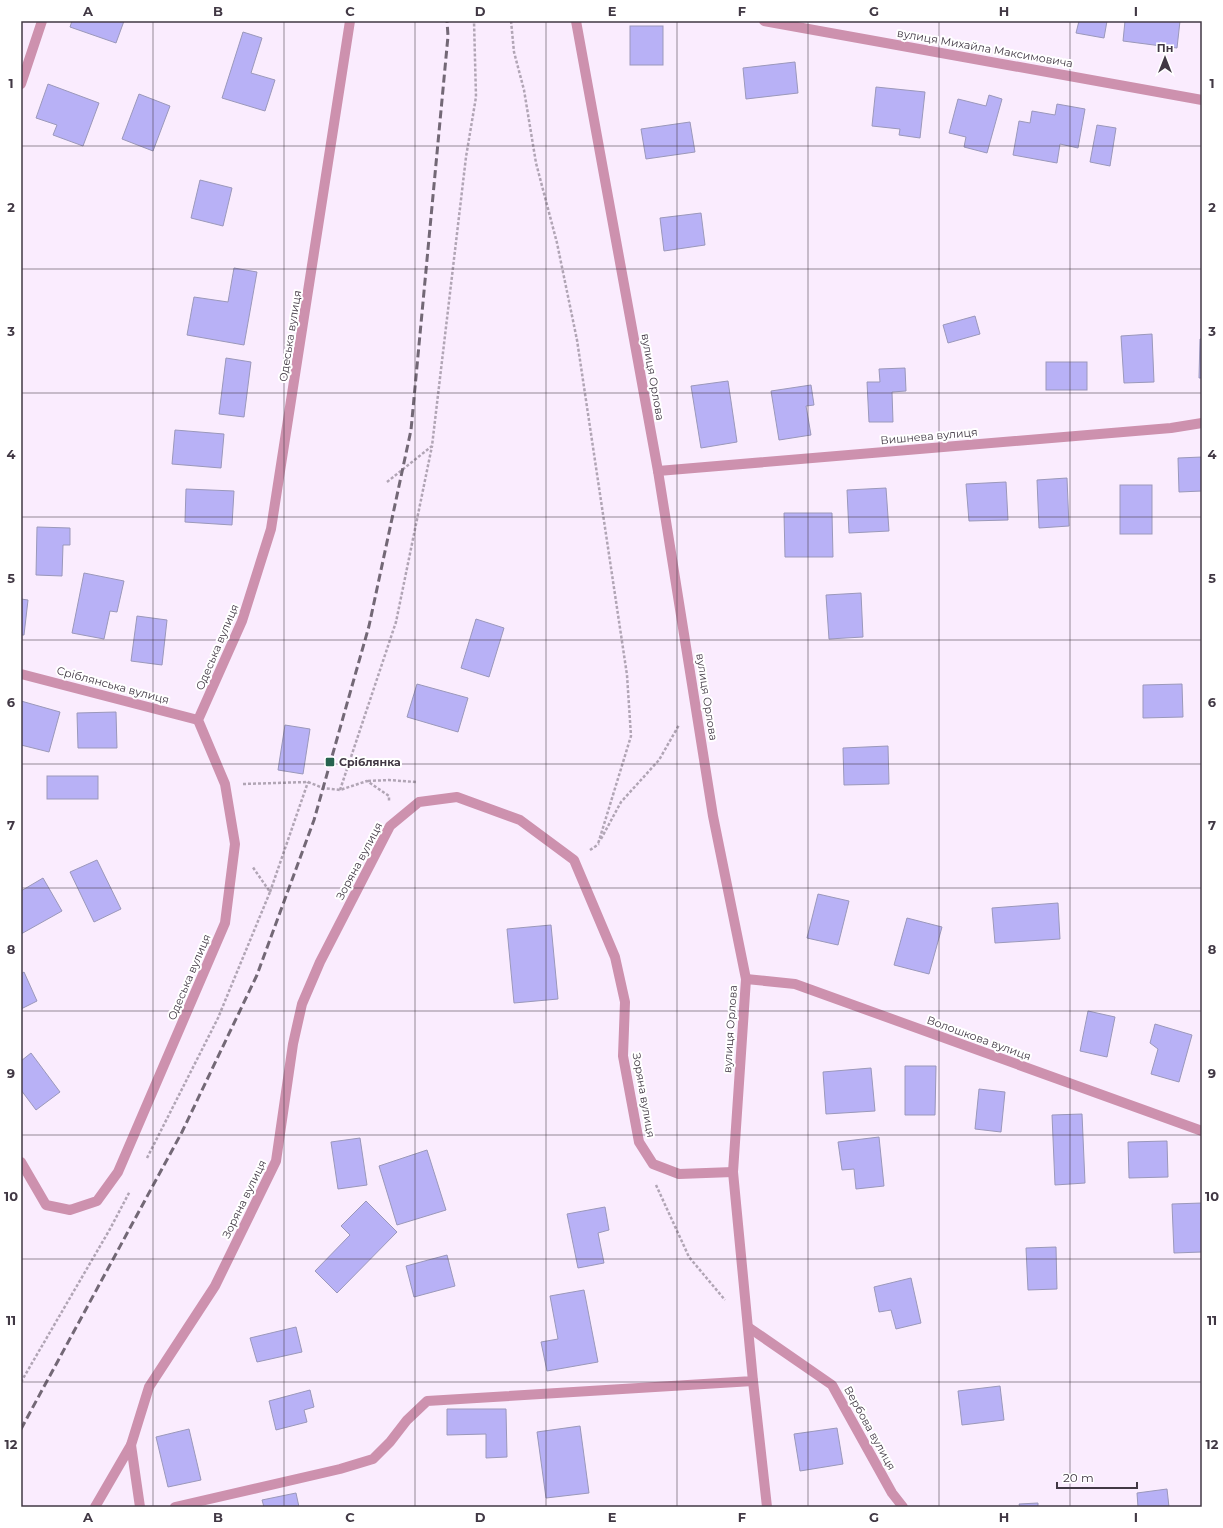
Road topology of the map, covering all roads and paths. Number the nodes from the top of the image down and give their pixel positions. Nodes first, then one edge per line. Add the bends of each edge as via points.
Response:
1 (42, 21) edge
2 (350, 21) edge
3 (474, 21) edge
4 (511, 21) edge
5 (576, 21) edge
6 (764, 21) edge
7 (21, 84) edge
8 (1202, 100) edge
9 (1202, 423) edge
10 (432, 446) junction
11 (658, 471) junction
12 (387, 482) dead end
13 (21, 674) edge
14 (695, 698) junction
15 (198, 720) junction
16 (308, 782) junction
17 (225, 784) junction
18 (340, 790) junction
19 (390, 826) junction
20 (598, 844) junction
21 (574, 860) junction
22 (270, 892) dead end
23 (746, 979) junction
24 (1202, 1131) edge
25 (21, 1162) edge
26 (733, 1172) junction
27 (654, 1180) dead end
28 (748, 1327) junction
29 (753, 1381) junction
30 (131, 1445) junction
31 (95, 1507) edge
32 (140, 1507) edge
33 (175, 1507) edge
34 (767, 1507) edge
35 (903, 1507) edge

1 - 7 street
2 - 15 street, Одеська вулиця via 271,529 242,620
3 - 10 path via 476,97 466,157
4 - 20 path via 514,52 524,90 536,163 557,243 577,340 627,675 631,736
5 - 11 street, вулиця Орлова
6 - 8 street, вулиця Михайла Максимовича
9 - 11 street, Вишнева вулиця via 1171,428
10 - 12 path
10 - 18 path via 396,622
11 - 14 street, вулиця Орлова
13 - 15 street, Сріблянська вулиця
14 - 20 path via 659,760 621,802
14 - 23 street, вулиця Орлова via 713,816
15 - 17 street, Одеська вулиця
16 - 17 path
16 - 18 path via 323,788
16 - 22 path
17 - 25 street, Одеська вулиця via 235,844 225,924 118,1172 97,1201 70,1210 46,1205
18 - 19 path via 367,781 389,796
19 - 21 street, Зоряна вулиця via 419,802 457,797 520,820
19 - 30 street, Зоряна вулиця via 320,962 302,1004 276,1161 216,1286 149,1387
20 - 21 path
21 - 26 street, Зоряна вулиця via 615,957 625,1002 623,1056 639,1142 653,1164 679,1174
23 - 24 street, Волошкова вулиця via 795,984
23 - 26 street, вулиця Орлова
26 - 28 street, вулиця Орлова
27 - 28 path via 689,1257
28 - 29 street, вулиця Орлова
28 - 35 street, Вербова вулиця via 832,1386 892,1493
29 - 33 street via 427,1402 407,1420 373,1459
29 - 34 street, вулиця Орлова
30 - 31 street, Зоряна вулиця
30 - 32 street, Зоряна вулиця

